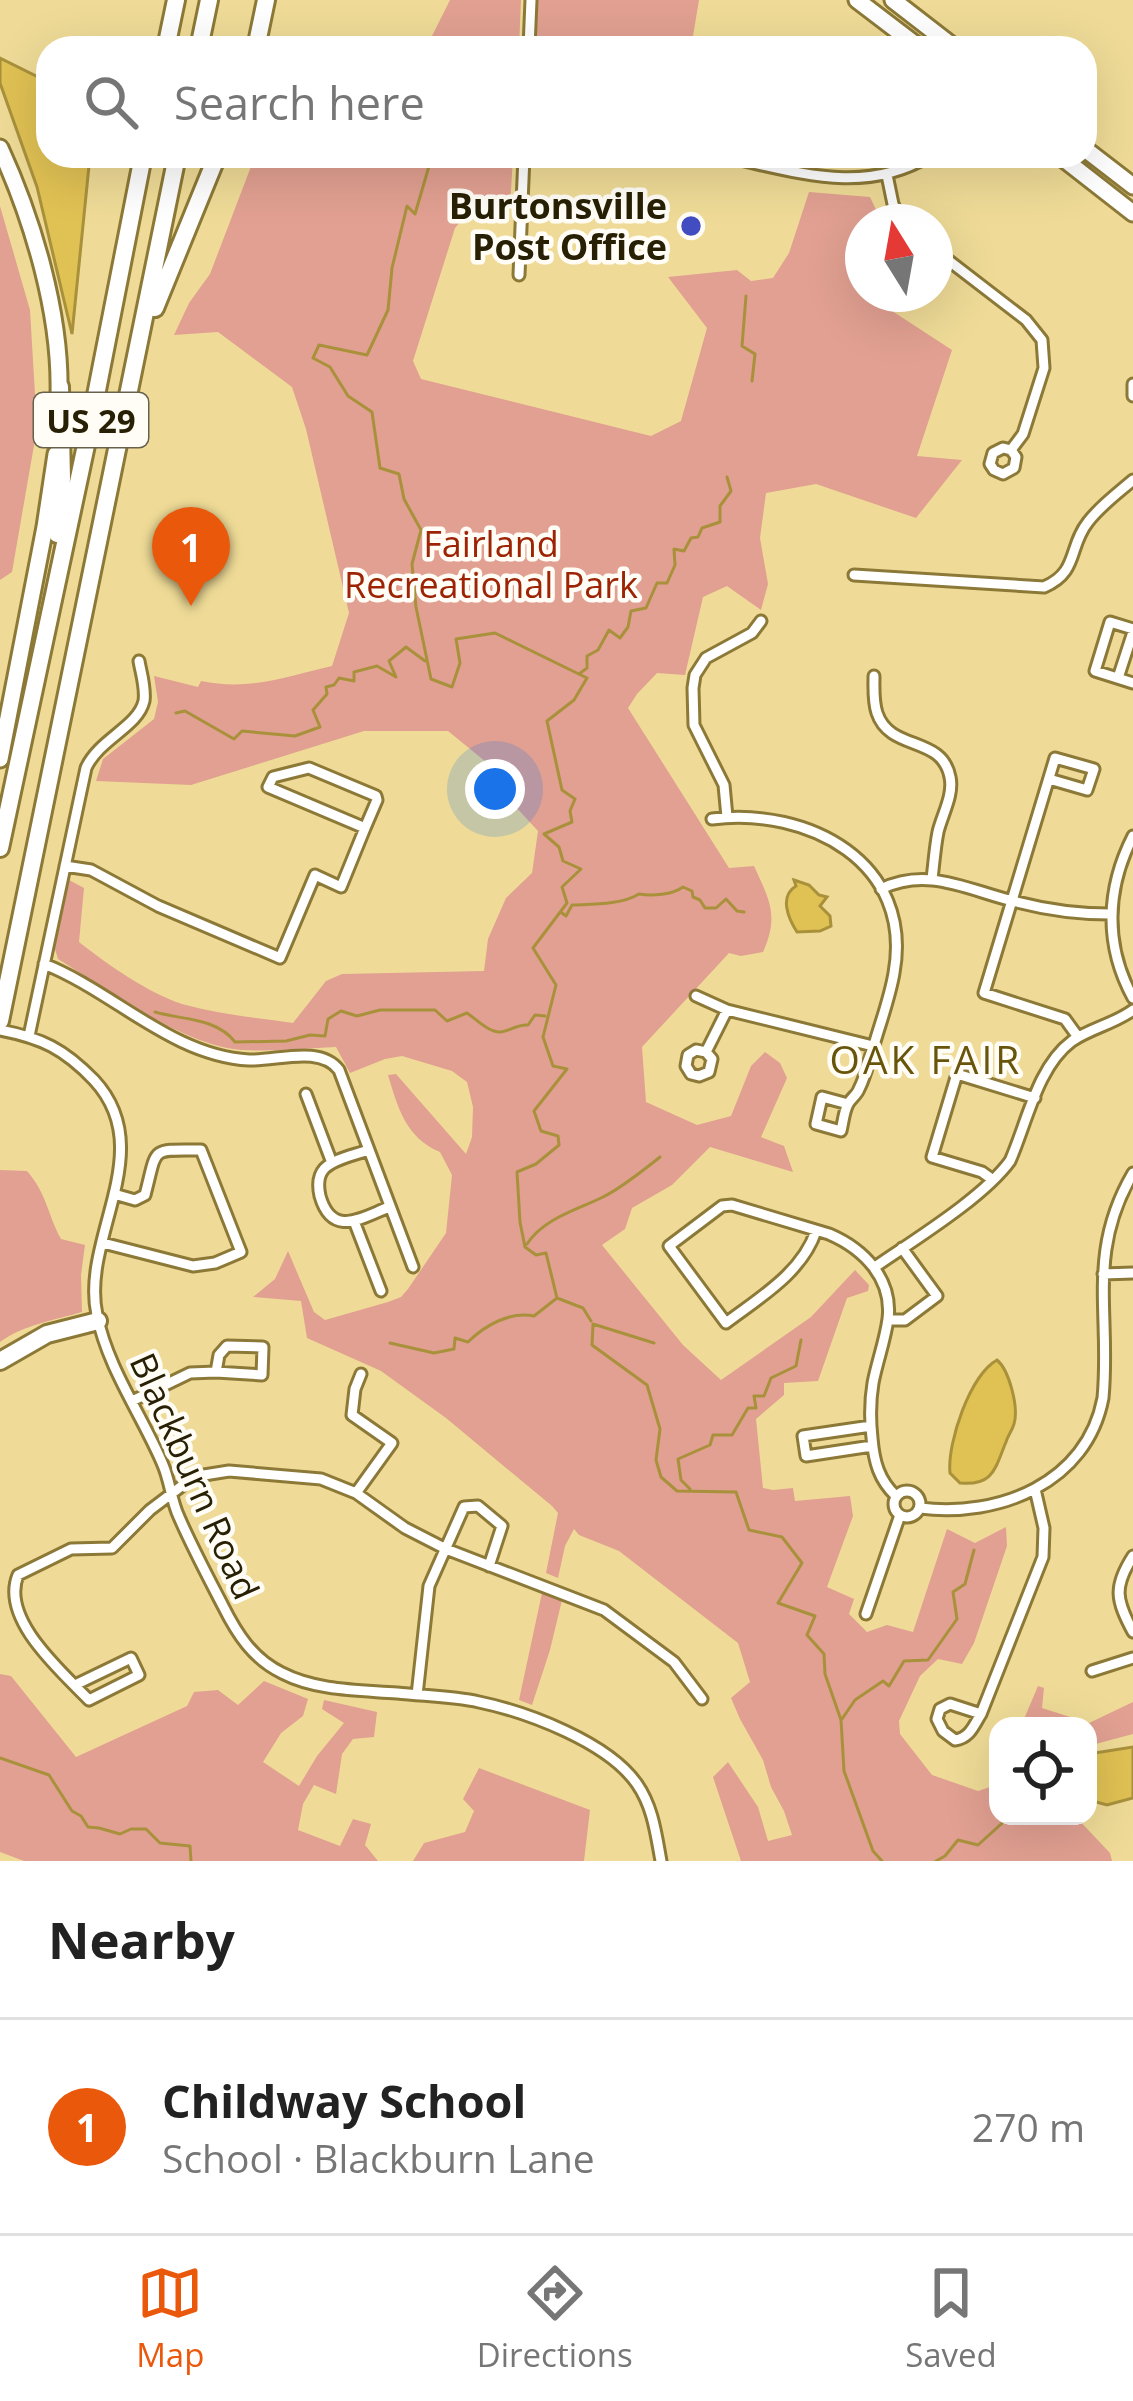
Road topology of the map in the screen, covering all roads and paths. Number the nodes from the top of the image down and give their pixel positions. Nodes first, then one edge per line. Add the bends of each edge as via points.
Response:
1 (176, 0) edge
2 (209, 0) edge
3 (266, 0) edge
4 (531, 0) edge
5 (857, 0) edge
6 (893, 0) edge
7 (168, 36) edge
8 (202, 36) edge
9 (258, 36) edge
10 (530, 36) edge
11 (904, 36) edge
12 (940, 36) edge
13 (0, 148) edge
14 (1097, 158) edge
15 (141, 168) edge
16 (175, 168) edge
17 (212, 168) edge
18 (523, 168) edge
19 (788, 168) edge
20 (902, 168) edge
21 (1075, 168) edge
22 (887, 175) junction
23 (1133, 186) edge
24 (893, 204) edge
25 (1133, 213) edge
26 (953, 264) edge
27 (519, 275) dead end
28 (131, 377) junction
29 (1133, 384) edge
30 (60, 387) junction
31 (1133, 396) edge
32 (1011, 450) dead end
33 (1133, 480) edge
34 (854, 575) dead end
35 (761, 621) dead end
36 (1133, 630) edge
37 (139, 661) dead end
38 (874, 676) dead end
39 (1118, 678) junction
40 (35, 683) junction
41 (1133, 683) edge
42 (0, 759) edge
43 (1048, 779) junction
44 (728, 817) junction
45 (712, 819) dead end
46 (365, 828) junction
47 (1133, 836) edge
48 (0, 848) edge
49 (64, 866) junction
50 (932, 878) junction
51 (881, 889) junction
52 (1012, 901) junction
53 (1111, 914) junction
54 (44, 964) junction
55 (696, 996) dead end
56 (1133, 998) edge
57 (727, 1010) junction
58 (1133, 1010) edge
59 (0, 1021) edge
60 (0, 1030) edge
61 (29, 1036) junction
62 (1078, 1036) junction
63 (873, 1046) junction
64 (706, 1052) dead end
65 (306, 1094) dead end
66 (1036, 1098) junction
67 (848, 1104) dead end
68 (368, 1150) junction
69 (332, 1163) junction
70 (1133, 1173) edge
71 (993, 1180) junction
72 (114, 1194) junction
73 (389, 1207) junction
74 (354, 1221) junction
75 (816, 1231) junction
76 (103, 1244) junction
77 (902, 1248) junction
78 (413, 1267) dead end
79 (875, 1267) junction
80 (1103, 1274) junction
81 (1133, 1274) edge
82 (381, 1292) dead end
83 (888, 1320) junction
84 (98, 1321) junction
85 (0, 1361) edge
86 (217, 1372) junction
87 (361, 1374) dead end
88 (132, 1401) junction
89 (871, 1426) junction
90 (872, 1446) junction
91 (1035, 1489) junction
92 (356, 1492) junction
93 (170, 1493) junction
94 (896, 1496) junction
95 (920, 1508) junction
96 (900, 1515) junction
97 (446, 1549) junction
98 (1133, 1556) edge
99 (489, 1566) junction
100 (866, 1614) dead end
101 (1133, 1632) edge
102 (1133, 1658) edge
103 (1092, 1671) dead end
104 (75, 1685) junction
105 (417, 1695) junction
106 (701, 1700) dead end
107 (980, 1714) junction
108 (661, 1861) edge

1 - 7 highway
2 - 8 highway
3 - 9 highway
4 - 10 street
5 - 11 main road
6 - 12 main road
13 - 30 main road via 35,244
14 - 23 main road
15 - 40 highway, US 29
16 - 28 highway, US 29
17 - 28 highway
18 - 27 street
19 - 22 street via 849,179
20 - 22 street
21 - 25 main road
22 - 24 street
26 - 32 street via 1042,340 1044,368
28 - 59 highway, US 29
29 - 31 street
30 - 40 highway via 62,479
30 - 42 main road via 45,527
33 - 34 street via 1090,519 1065,574 1044,587
35 - 44 street via 712,652 695,675 694,725 724,784
36 - 39 street
36 - 39 street via 1110,622 1095,671
37 - 49 street via 142,707 91,757
38 - 50 street via 881,723 938,754 951,781
39 - 41 street
40 - 48 highway, US 29
43 - 43 street via 1055,758 1094,769 1087,790
43 - 52 street
44 - 45 street
44 - 51 street via 786,822 830,837
46 - 46 street via 268,787 273,777 309,768 376,796
46 - 49 street via 341,887 314,875 280,958
47 - 53 street
49 - 54 street
50 - 51 street
50 - 52 street
51 - 63 street via 896,955
52 - 53 street
52 - 62 street via 984,993 1065,1018
53 - 56 street
54 - 61 street
54 - 68 street via 206,1050 242,1059 331,1060
55 - 57 street
57 - 63 street
57 - 64 street
58 - 62 street
60 - 61 street, Blackburn Road
61 - 72 street, Blackburn Road via 74,1061 109,1101 120,1148
62 - 66 street via 1058,1054
63 - 67 street
65 - 69 street
66 - 71 street via 1010,1161
66 - 71 street via 957,1074 932,1157
68 - 69 street
68 - 73 street
69 - 74 street via 319,1180 325,1209
70 - 80 street via 1108,1230
71 - 77 street
72 - 76 street, Blackburn Road
72 - 76 street via 145,1195 162,1150 201,1150 242,1252 193,1266
73 - 74 street
73 - 78 street
74 - 82 street
75 - 75 street via 726,1205 669,1246 726,1323 801,1261
75 - 79 street via 843,1240
76 - 84 street, Blackburn Road via 93,1287
77 - 79 street
77 - 83 street via 937,1296 905,1320
79 - 83 street
80 - 81 street
80 - 91 street via 1099,1416 1076,1458
83 - 89 street
84 - 85 highway via 47,1334
84 - 88 street, Blackburn Road
86 - 86 street via 227,1346 263,1347 262,1376
86 - 88 street via 190,1373
87 - 92 street via 352,1415 392,1443
88 - 93 street, Blackburn Road
89 - 90 street
89 - 90 street via 803,1436 806,1456
90 - 94 street via 878,1473
91 - 95 street via 959,1510
91 - 107 street via 1042,1557
92 - 93 street via 306,1476 229,1471
92 - 97 street
93 - 104 street via 112,1548 71,1549 14,1582 20,1627
93 - 105 street, Blackburn Road via 234,1628 262,1660 314,1684
94 - 95 street via 911,1491
94 - 96 street
95 - 96 street
96 - 100 street
97 - 99 street
97 - 99 street via 464,1507 478,1506 502,1526
97 - 105 street via 429,1586
98 - 101 street via 1118,1592
99 - 106 street via 604,1610 674,1662
102 - 103 street
104 - 104 street via 89,1700 139,1675 131,1658
105 - 108 street, Blackburn Road via 482,1702 595,1745 638,1786
107 - 107 street via 956,1740 937,1719 950,1704

